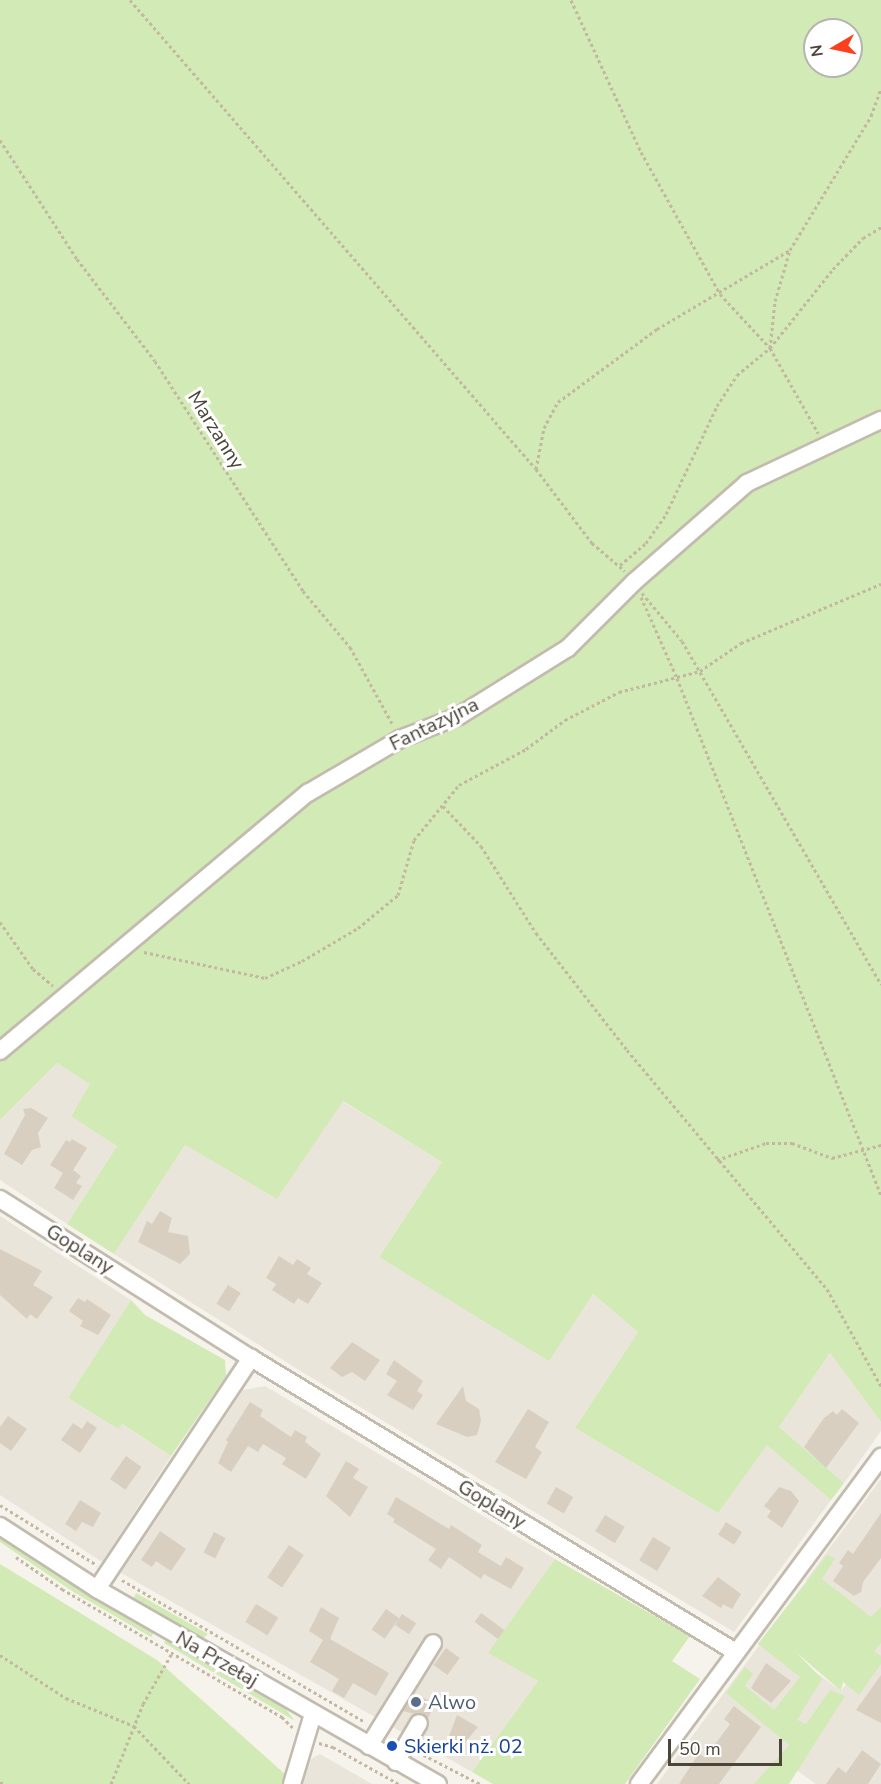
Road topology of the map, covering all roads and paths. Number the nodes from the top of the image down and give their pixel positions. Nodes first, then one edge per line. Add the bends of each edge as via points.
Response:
1 (130, 0) edge
2 (571, 0) edge
3 (881, 88) edge
4 (0, 140) edge
5 (881, 227) edge
6 (790, 250) junction
7 (720, 294) junction
8 (770, 348) junction
9 (881, 420) edge
10 (824, 446) junction
11 (536, 469) junction
12 (620, 565) junction
13 (634, 582) junction
14 (881, 584) edge
15 (700, 671) junction
16 (677, 678) junction
17 (400, 739) junction
18 (443, 806) junction
19 (0, 922) edge
20 (115, 954) junction
21 (881, 984) edge
22 (63, 995) junction
23 (0, 1051) edge
24 (881, 1145) edge
25 (864, 1150) junction
26 (717, 1160) junction
27 (881, 1195) edge
28 (0, 1198) edge
29 (251, 1358) junction
30 (881, 1386) edge
31 (881, 1457) edge
32 (0, 1505) edge
33 (0, 1526) edge
34 (99, 1566) dead end
35 (120, 1579) dead end
36 (97, 1589) junction
37 (433, 1643) dead end
38 (734, 1651) junction
39 (172, 1653) dead end
40 (0, 1655) edge
41 (313, 1714) junction
42 (419, 1723) dead end
43 (134, 1726) junction
44 (378, 1729) junction
45 (315, 1741) dead end
46 (405, 1745) junction
47 (369, 1746) junction
48 (396, 1762) junction
49 (0, 1782) edge
50 (4, 1784) edge
51 (111, 1784) edge
52 (189, 1784) edge
53 (292, 1784) edge
54 (399, 1784) edge
55 (438, 1784) edge
56 (480, 1784) edge
57 (639, 1784) edge

1 - 11 path
2 - 7 path via 640,152
3 - 6 path via 871,116
4 - 17 path, Marzanny via 76,259 155,361 303,591 350,647
5 - 8 path via 863,238 833,269
6 - 7 path
6 - 8 path via 774,301
7 - 8 path
7 - 11 path via 657,328 558,402 544,428
8 - 10 path
8 - 12 path via 736,375 717,406 666,514 646,543
9 - 10 street, Fantazyjna
10 - 13 street, Fantazyjna via 747,483
11 - 12 path via 592,543
12 - 13 path
13 - 15 path via 682,641
13 - 16 path
13 - 17 street, Fantazyjna via 568,648 459,716
14 - 15 path via 741,643
15 - 16 path
15 - 21 path
16 - 18 path via 619,692 565,720 526,749 459,785
16 - 25 path
17 - 20 street, Fantazyjna via 308,793
18 - 20 path via 414,840 398,895 358,928 302,962 265,978 147,951
18 - 26 path via 481,846 536,933
19 - 22 path via 33,969
20 - 22 street, Fantazyjna
22 - 23 street, Fantazyjna
24 - 25 path
25 - 26 path via 832,1158 792,1143 766,1143
25 - 27 path
26 - 30 path via 827,1289
28 - 29 street, Goplany
29 - 36 street
29 - 38 street, Goplany
31 - 38 street
32 - 34 path
33 - 36 street, Na Przełaj
35 - 44 path
36 - 41 street, Na Przełaj
37 - 44 street
38 - 57 street
39 - 43 path
40 - 43 path via 66,1698
41 - 47 street, Na Przełaj
41 - 53 street
42 - 46 street
43 - 51 path
43 - 52 path
44 - 47 street
45 - 54 path via 333,1746
46 - 48 street
46 - 56 path
47 - 48 street, Na Przełaj
48 - 55 street, Na Przełaj
49 - 50 path

